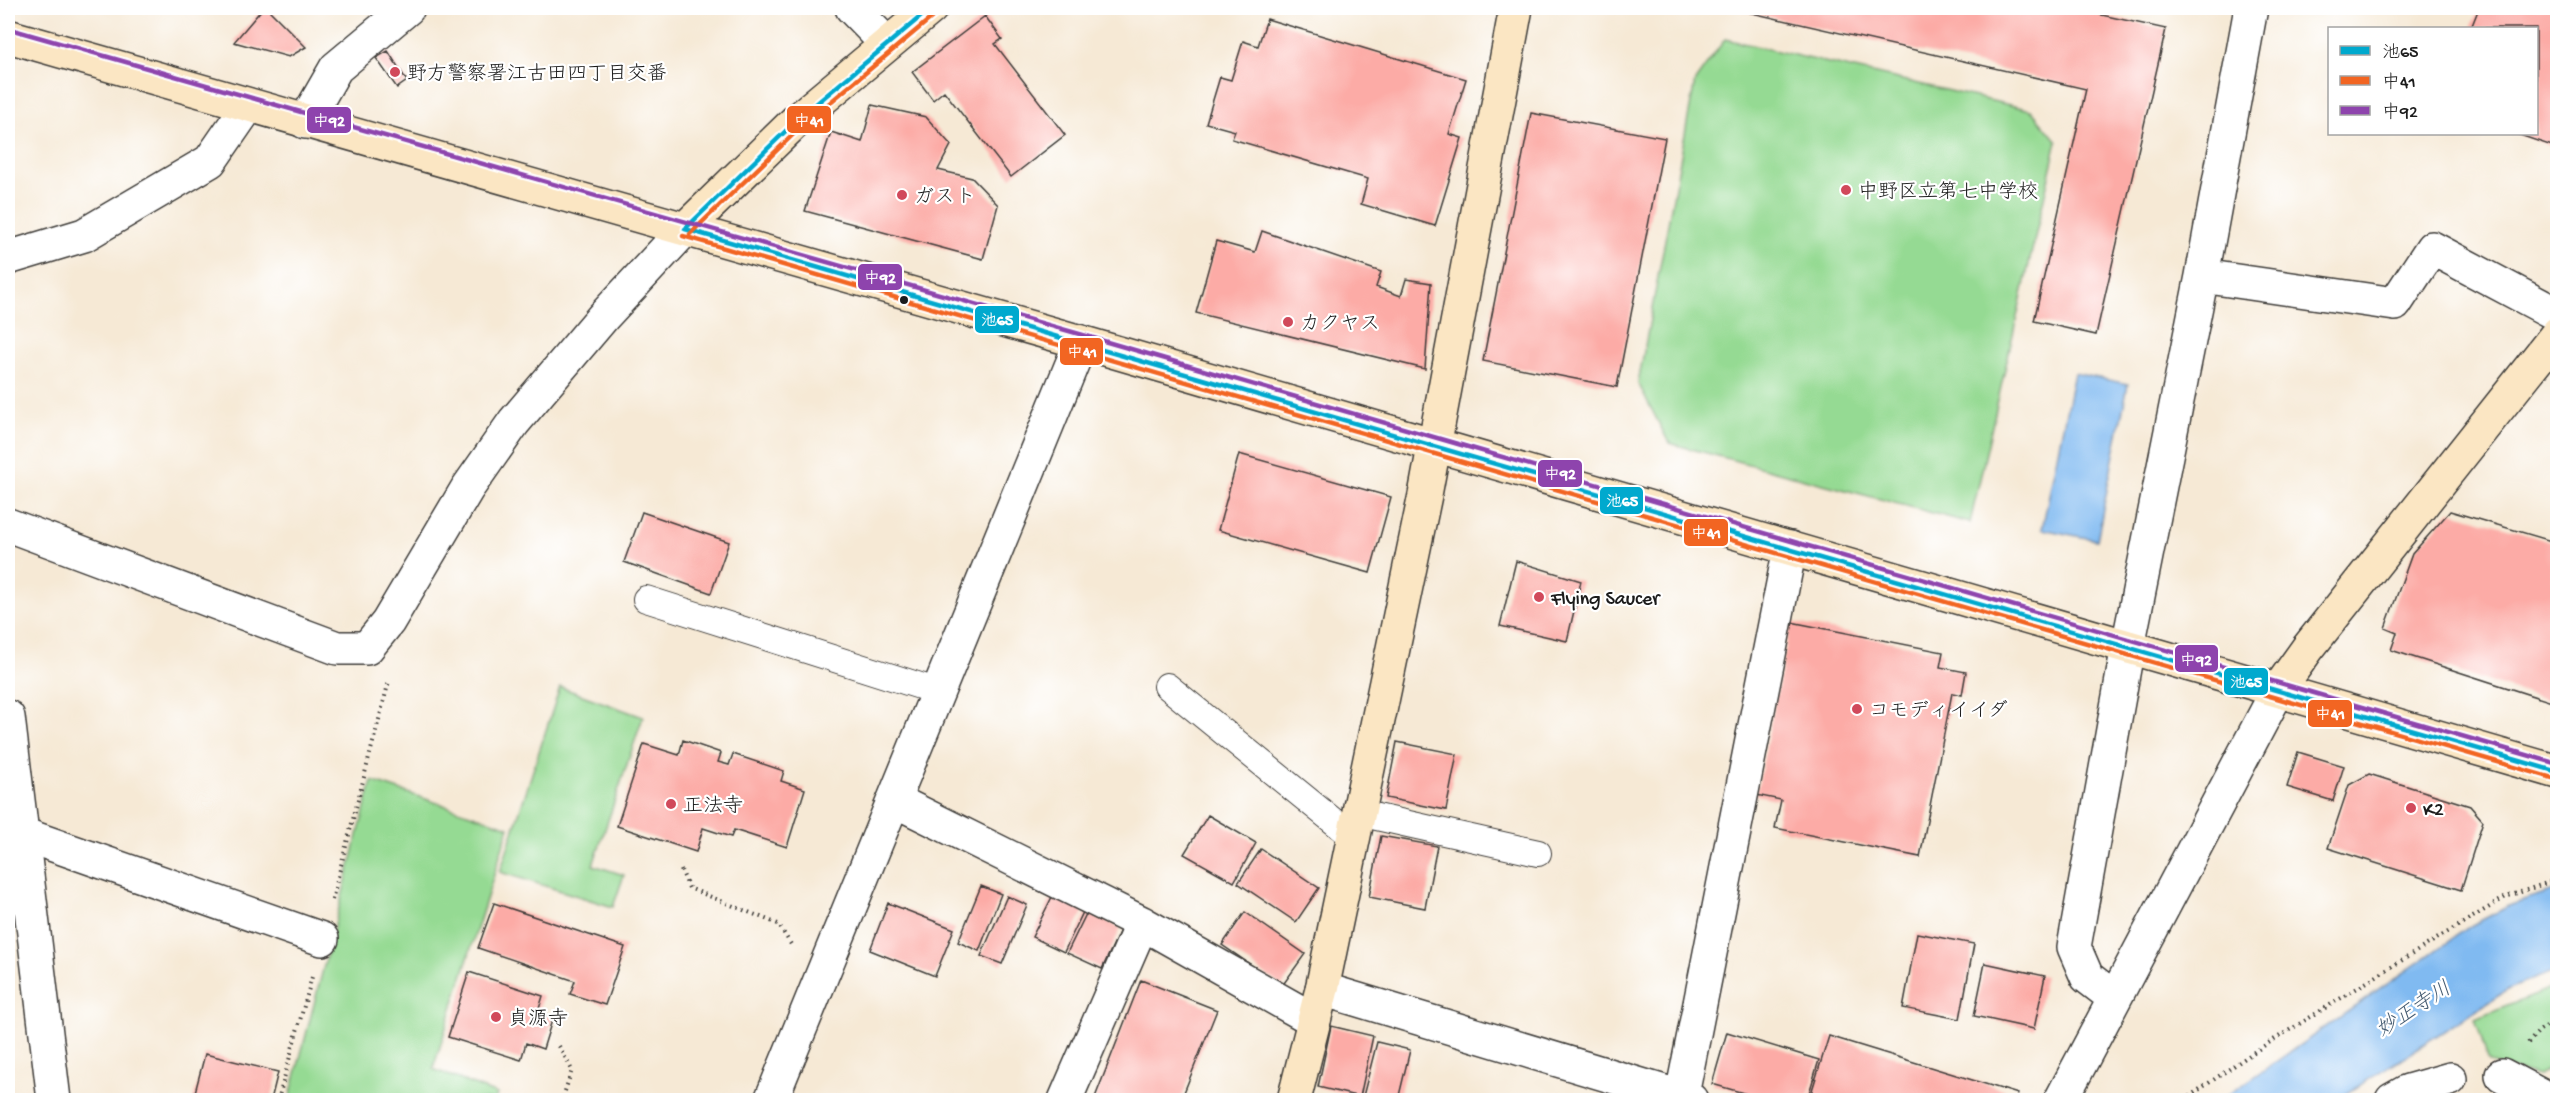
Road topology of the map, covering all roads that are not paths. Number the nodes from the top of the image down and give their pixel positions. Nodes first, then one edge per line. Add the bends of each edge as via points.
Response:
1 (408, 8) edge
2 (852, 8) edge
3 (931, 8) edge
4 (1516, 8) edge
5 (2251, 8) edge
6 (8, 36) edge
7 (886, 43) junction
8 (248, 106) junction
9 (305, 122) junction
10 (685, 229) junction
11 (8, 258) edge
12 (2202, 276) junction
13 (2558, 315) edge
14 (2558, 333) edge
15 (1081, 342) junction
16 (1433, 445) junction
17 (8, 525) edge
18 (1790, 548) junction
19 (646, 599) dead end
20 (2128, 646) junction
21 (1167, 686) dead end
22 (2278, 690) junction
23 (939, 692) junction
24 (8, 717) edge
25 (2558, 772) edge
26 (894, 800) junction
27 (1356, 825) junction
28 (14, 831) edge
29 (1538, 853) dead end
30 (1142, 923) junction
31 (322, 939) road end
32 (1322, 989) junction
33 (2113, 998) junction
34 (1314, 1020) junction
35 (2502, 1075) dead end
36 (2450, 1079) dead end
37 (1685, 1100) edge
38 (54, 1101) edge
39 (771, 1101) edge
40 (1065, 1101) edge
41 (1294, 1101) edge
42 (2061, 1101) edge
43 (2392, 1101) edge
44 (2549, 1101) edge

1 - 9 street via 336,68
2 - 7 street
3 - 7 main road
4 - 16 main road
5 - 12 street
6 - 8 main road
7 - 10 main road via 734,178
8 - 9 main road
8 - 11 street via 210,161 84,235
9 - 10 main road
10 - 15 main road
10 - 17 street via 603,317 514,422 467,489 388,622 367,648 337,648
12 - 13 street via 2395,304 2432,248
12 - 20 street
14 - 22 main road
15 - 16 main road
15 - 23 street
16 - 18 main road
16 - 27 main road
18 - 20 main road
18 - 37 street
19 - 23 lane
20 - 22 main road
20 - 33 street via 2074,947 2087,977
21 - 27 lane
22 - 25 main road
22 - 33 street
23 - 26 street
24 - 28 street
26 - 30 street
26 - 39 street
27 - 29 lane
27 - 32 main road
28 - 31 street
28 - 38 street
30 - 34 street
30 - 40 street
32 - 34 main road
32 - 37 street
33 - 42 street
34 - 41 main road
35 - 44 street
36 - 43 street via 2408,1091

